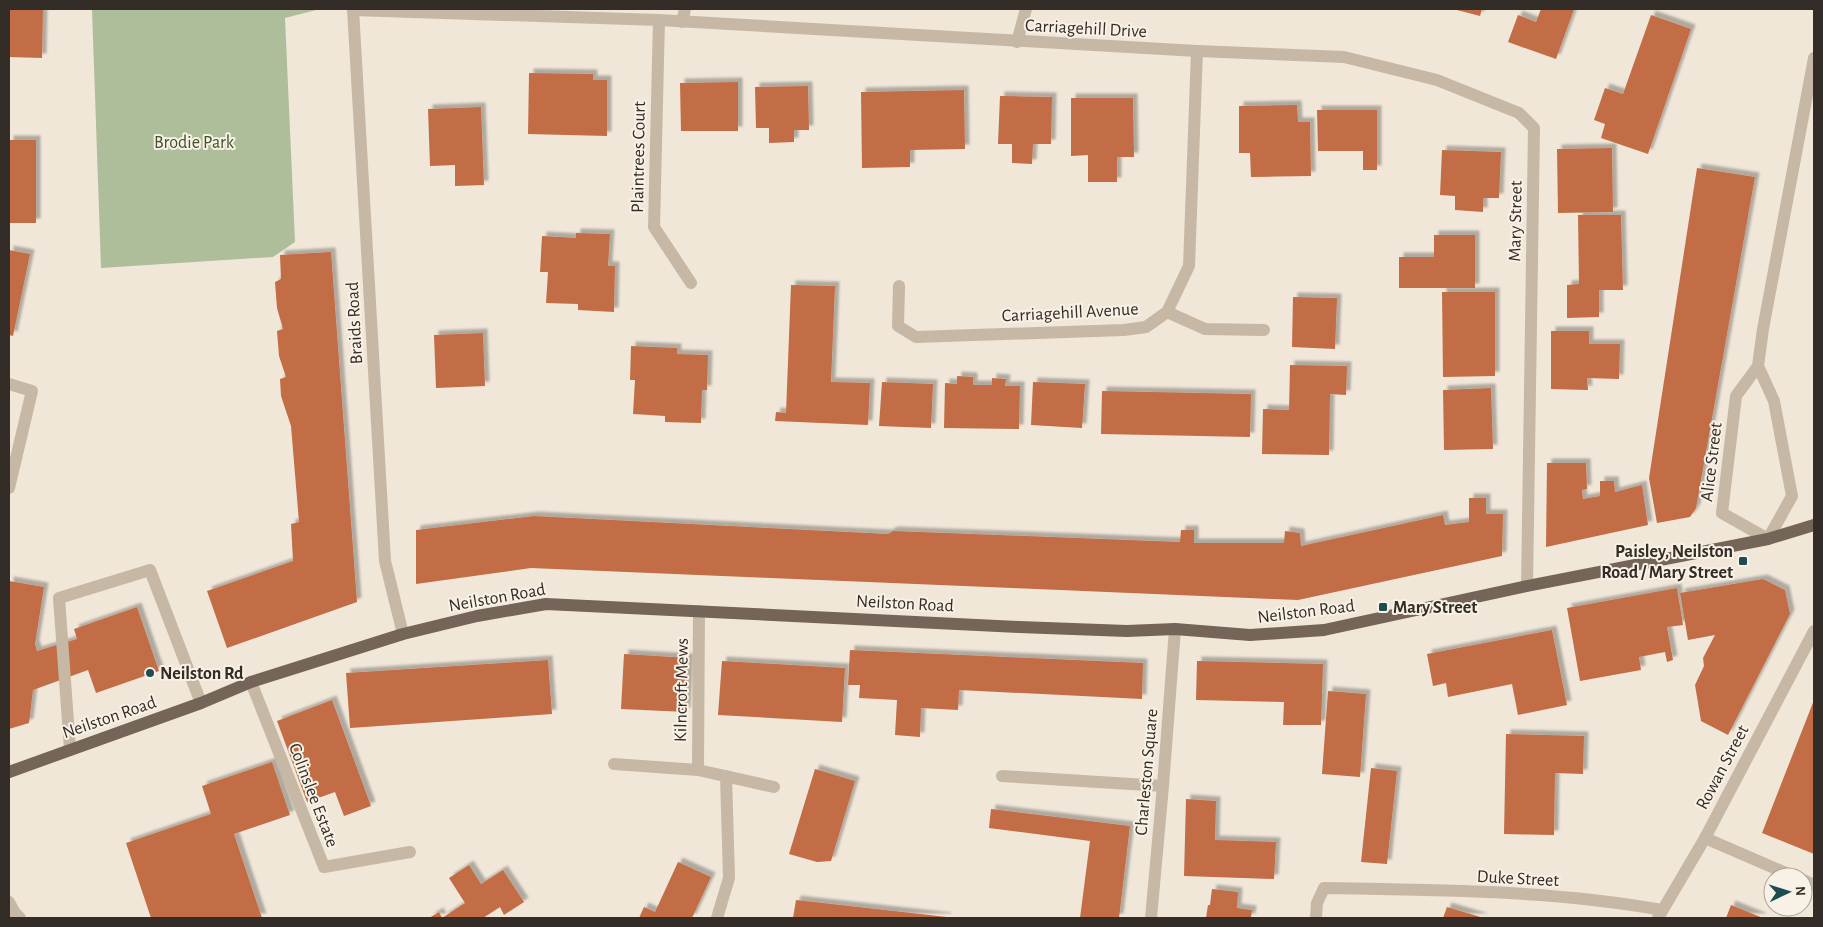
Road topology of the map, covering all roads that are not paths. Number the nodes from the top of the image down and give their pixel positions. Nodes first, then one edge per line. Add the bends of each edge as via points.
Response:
1 (353, 9) edge
2 (685, 9) edge
3 (1026, 9) edge
4 (659, 20) junction
5 (682, 22) junction
6 (1017, 42) junction
7 (1197, 52) junction
8 (1814, 58) edge
9 (1534, 128) joint
10 (691, 283) dead end
11 (899, 286) dead end
12 (1167, 312) junction
13 (1264, 330) dead end
14 (1758, 366) junction
15 (9, 384) edge
16 (9, 488) edge
17 (1814, 525) edge
18 (1768, 539) junction
19 (1527, 586) junction
20 (699, 610) junction
21 (1175, 629) junction
22 (1814, 631) edge
23 (403, 634) junction
24 (251, 682) junction
25 (201, 703) junction
26 (70, 749) junction
27 (614, 764) dead end
28 (698, 770) junction
29 (9, 772) edge
30 (726, 776) junction
31 (1002, 776) dead end
32 (1163, 786) junction
33 (774, 787) dead end
34 (1704, 838) junction
35 (410, 852) dead end
36 (1772, 867) edge
37 (1660, 914) edge
38 (717, 918) edge
39 (1151, 918) edge
40 (1316, 918) edge

1 - 4 street, Carriagehill Drive
1 - 23 street, Braids Road via 385,560
2 - 5 street
3 - 6 street
4 - 5 street, Carriagehill Drive
4 - 10 street, Plaintrees Court via 654,227
5 - 6 street, Carriagehill Drive
6 - 7 street, Carriagehill Drive
7 - 9 street, Carriagehill Drive via 1344,57 1437,80 1519,113
7 - 12 street, Carriagehill Avenue via 1189,266
8 - 14 street, Alice Street
9 - 19 street, Mary Street
11 - 12 street, Carriagehill Avenue via 898,326 916,337 1124,330 1146,327
12 - 13 street via 1205,329
14 - 18 street via 1774,401 1792,496
14 - 18 street, Alice Street via 1736,396 1722,513
15 - 16 street via 32,391
17 - 18 main road, Neilston Road
18 - 19 main road, Neilston Road
19 - 21 main road, Neilston Road via 1324,630 1250,635
20 - 21 main road, Neilston Road via 1068,629
20 - 23 main road, Neilston Road via 546,604
20 - 28 street, Kilncroft Mews
21 - 32 street, Charleston Square
22 - 34 street, Rowan Street
23 - 24 main road, Neilston Road
24 - 25 main road, Neilston Road
24 - 35 street, Colinslee Estate via 324,867
25 - 26 main road, Neilston Road
25 - 26 street via 150,570 59,598
26 - 29 main road, Neilston Road
27 - 28 street, Kilncroft Mews
28 - 30 street, Kilncroft Mews
30 - 33 street, Kilncroft Mews
30 - 38 street via 729,878
31 - 32 street
32 - 39 street, Charleston Square
34 - 36 street
34 - 37 street, Rowan Street
37 - 40 street, Duke Street via 1619,902 1500,893 1324,888 1317,903

